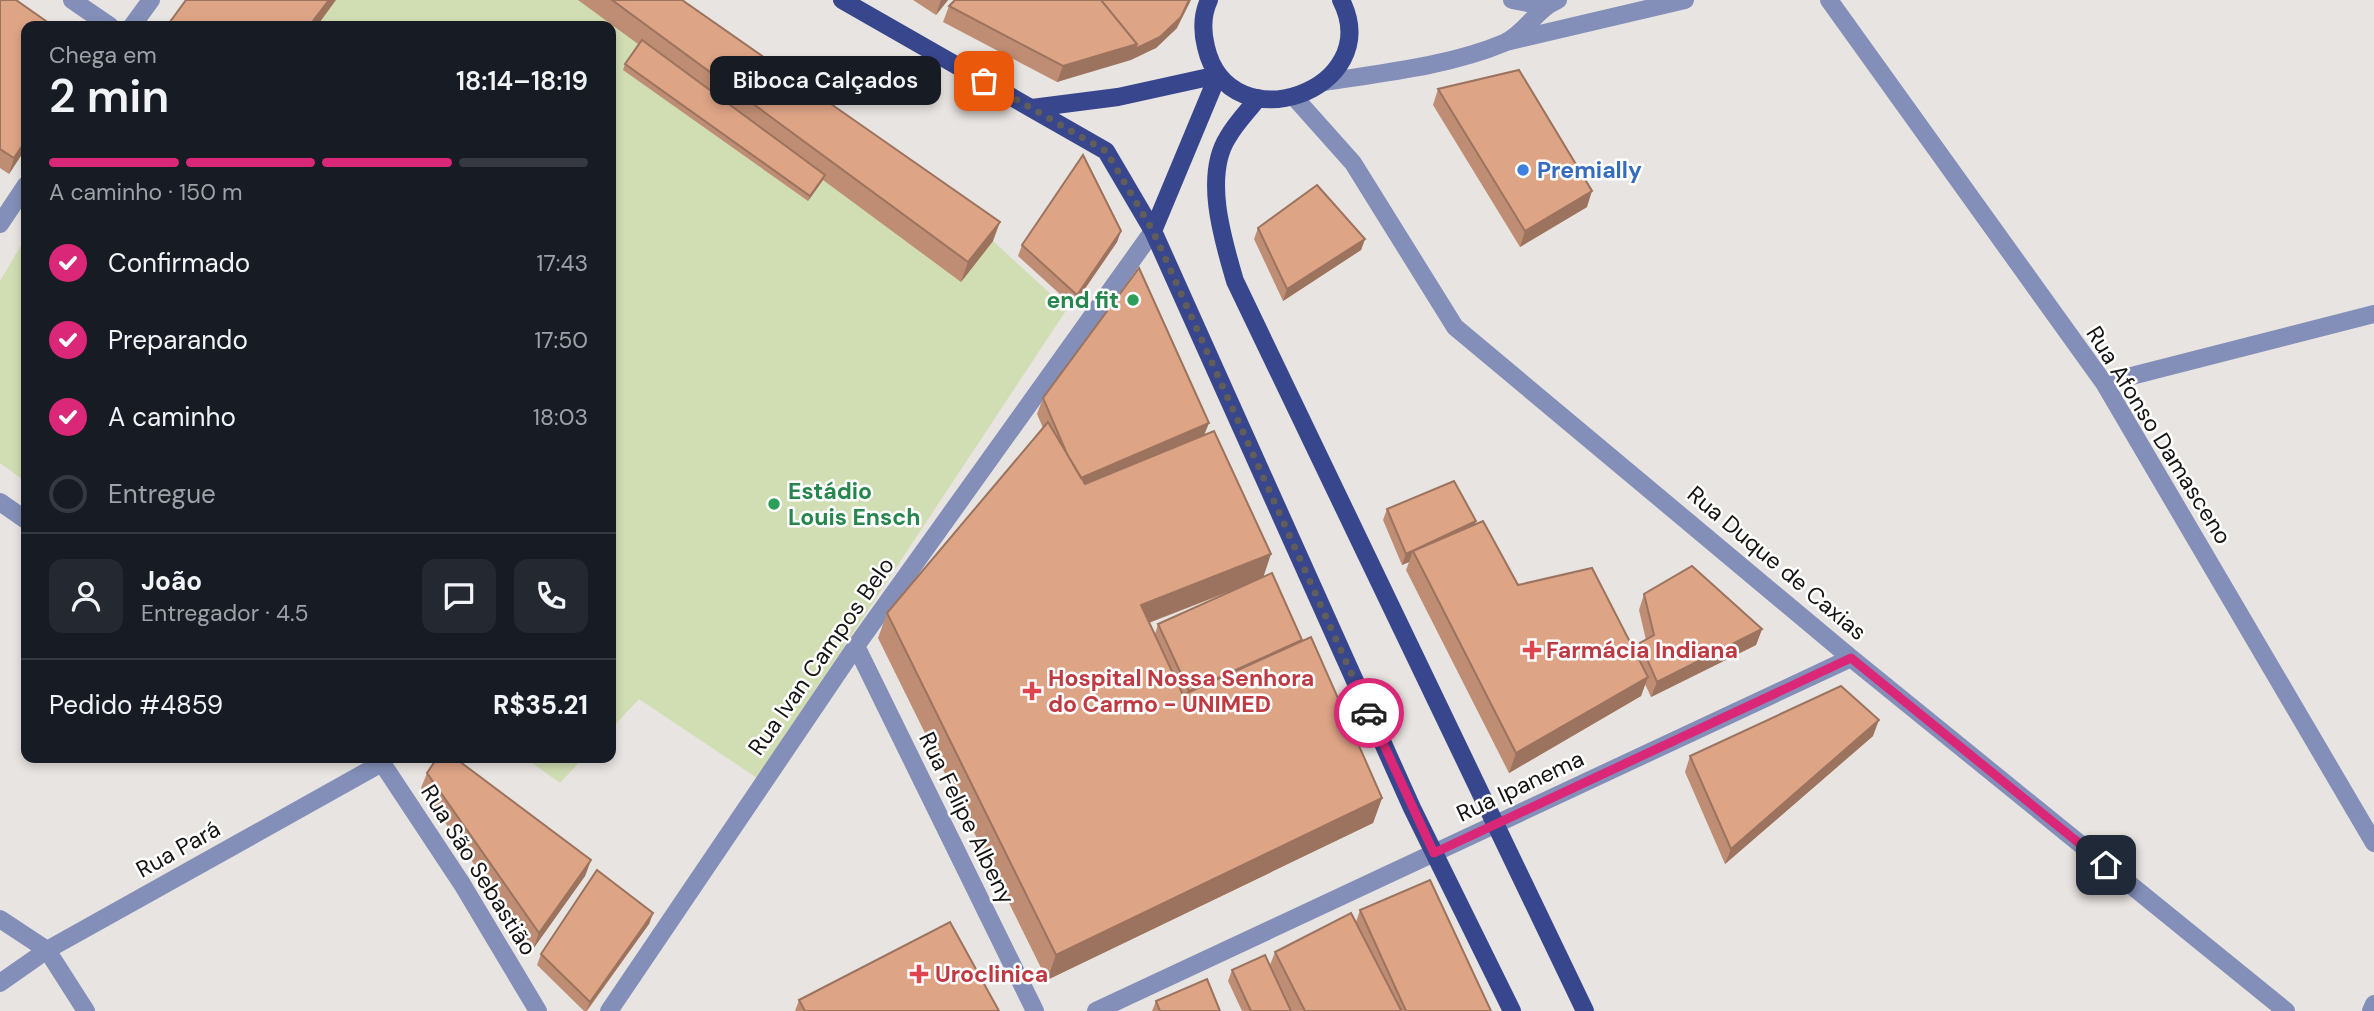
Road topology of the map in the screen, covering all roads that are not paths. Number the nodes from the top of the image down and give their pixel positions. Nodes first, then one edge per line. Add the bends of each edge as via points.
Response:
1 (72, 0) edge
2 (151, 0) edge
3 (842, 0) edge
4 (1209, 0) edge
5 (1341, 0) edge
6 (1512, 0) edge
7 (1685, 0) edge
8 (1829, 0) edge
9 (1551, 3) edge
10 (103, 21) edge
11 (136, 21) edge
12 (1506, 42) junction
13 (1218, 75) junction
14 (1324, 82) junction
15 (1258, 98) junction
16 (1295, 98) junction
17 (1032, 108) junction
18 (21, 192) edge
19 (0, 224) edge
20 (1153, 231) junction
21 (2374, 314) edge
22 (2104, 383) junction
23 (0, 502) edge
24 (21, 517) edge
25 (856, 646) junction
26 (1851, 658) junction
27 (374, 763) edge
28 (381, 763) edge
29 (1495, 824) junction
30 (2374, 843) edge
31 (1434, 853) junction
32 (0, 919) edge
33 (47, 950) junction
34 (0, 983) edge
35 (2374, 1004) edge
36 (86, 1011) edge
37 (538, 1011) edge
38 (609, 1011) edge
39 (1035, 1011) edge
40 (1096, 1011) edge
41 (1512, 1011) edge
42 (1585, 1011) edge
43 (2286, 1011) edge
44 (2371, 1011) edge

1 - 10 street
2 - 11 street
3 - 17 main road
4 - 13 main road via 1203,32
5 - 14 main road via 1349,34 1343,56
6 - 9 street
7 - 12 street
8 - 22 street, Rua Afonso Damasceno
9 - 12 street
12 - 14 street via 1417,68
13 - 15 main road via 1233,89
13 - 17 main road via 1118,97
13 - 20 main road
14 - 16 main road
15 - 16 main road
15 - 29 main road via 1226,139 1216,178 1220,229 1235,281
16 - 26 street, Rua Duque de Caxias via 1353,163 1455,327
17 - 20 main road via 1106,151
18 - 19 street
20 - 25 street, Rua Ivan Campos Belo
20 - 31 main road
21 - 22 street
22 - 30 street, Rua Afonso Damasceno
23 - 24 street
25 - 38 street, Rua Ivan Campos Belo
25 - 39 street, Rua Felipe Albeny
26 - 29 street, Rua Ipanema
26 - 43 street, Rua Duque de Caxias
27 - 33 street, Rua Pará
28 - 37 street, Rua São Sebastião via 462,884
29 - 31 street, Rua Ipanema
29 - 42 main road
31 - 40 street, Rua Ipanema
31 - 41 main road
32 - 33 street
33 - 34 street, Rua Pará
33 - 36 street
35 - 44 street

